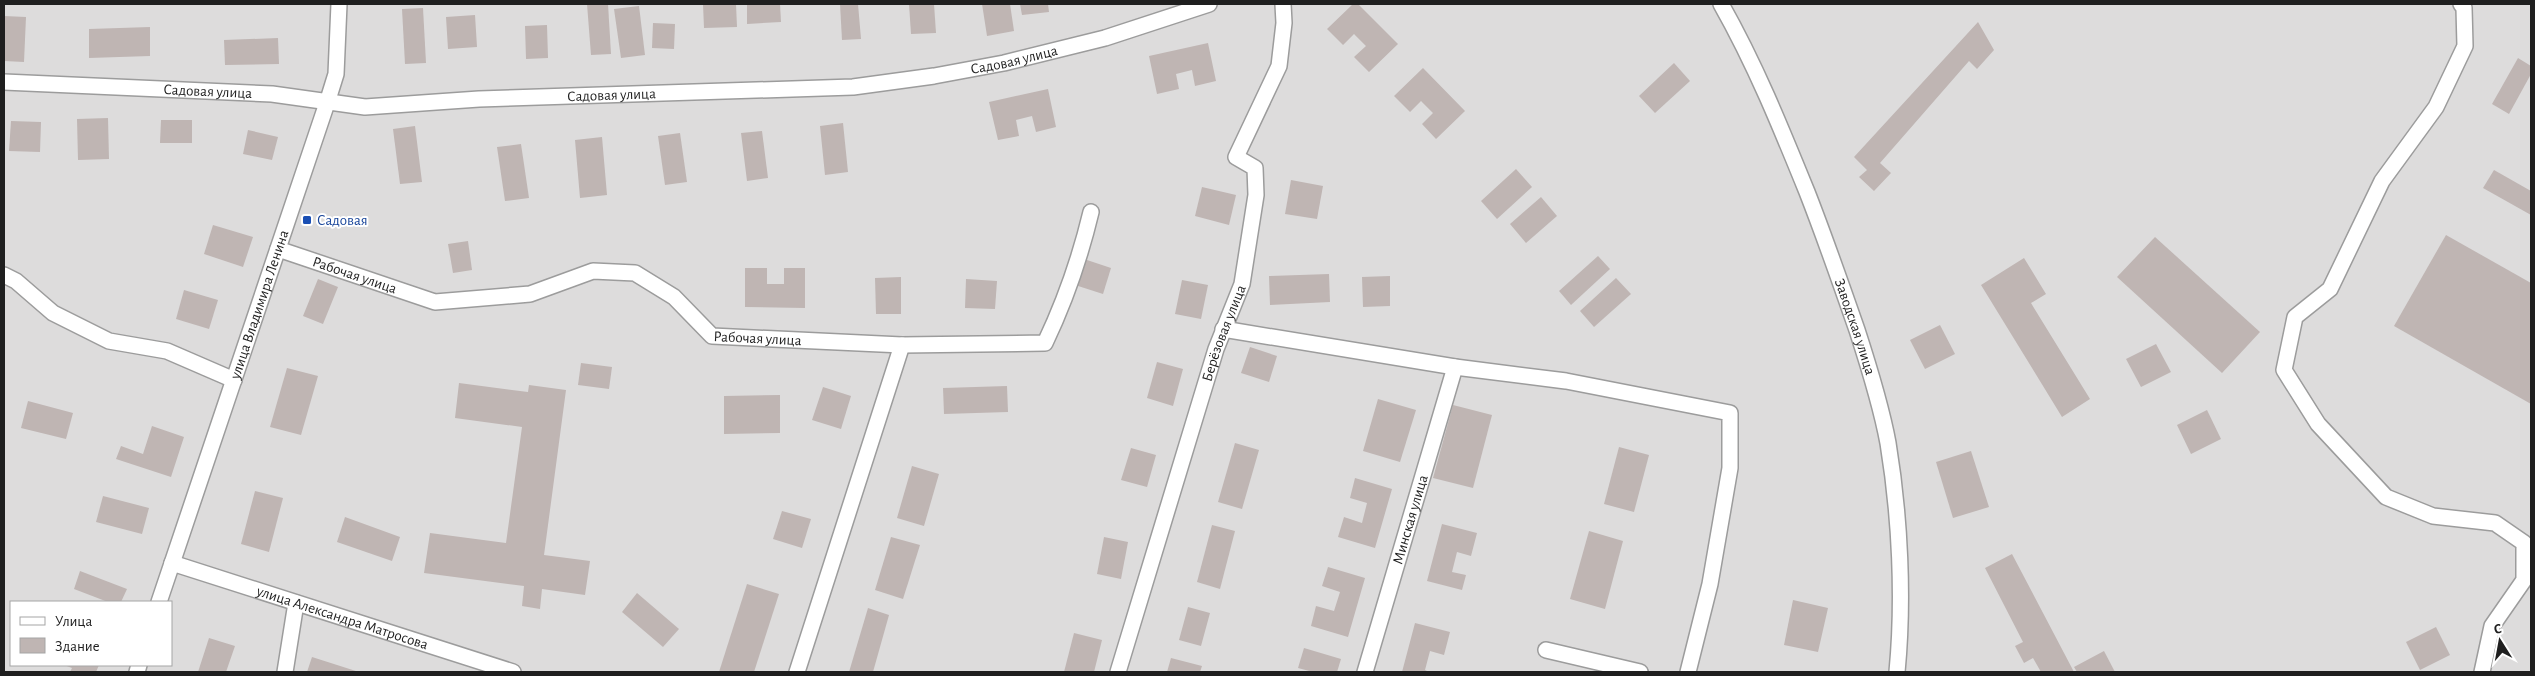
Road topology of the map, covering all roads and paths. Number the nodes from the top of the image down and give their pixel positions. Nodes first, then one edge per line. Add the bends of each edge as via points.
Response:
1 (339, 4) edge
2 (1209, 4) edge
3 (1283, 4) edge
4 (1721, 4) edge
5 (2460, 4) edge
6 (4, 82) edge
7 (328, 103) junction
8 (1091, 212) dead end
9 (278, 250) junction
10 (4, 275) edge
11 (1223, 328) junction
12 (902, 344) junction
13 (1454, 366) junction
14 (234, 380) junction
15 (172, 563) junction
16 (159, 601) edge
17 (296, 602) junction
18 (1546, 650) dead end
19 (284, 672) edge
20 (513, 672) edge
21 (797, 672) edge
22 (1118, 672) edge
23 (1365, 672) edge
24 (1640, 672) edge
25 (1688, 672) edge
26 (1897, 672) edge
27 (2482, 672) edge

1 - 7 street, улица Владимира Ленина via 336,74
2 - 7 street, Садовая улица via 1105,38 1004,63 853,87 365,107
3 - 11 street, Берёзовая улица via 1279,66 1236,157 1255,168 1256,195 1242,284
4 - 26 street, Заводская улица via 1778,119 1819,223 1871,374 1888,441 1894,494 1900,598
5 - 27 street via 2464,8 2465,46 2449,81 2436,107 2382,181 2330,289 2295,318 2284,370 2318,424 2386,497 2433,516 2495,523 2524,543 2524,580 2492,626
6 - 7 street, Садовая улица via 272,94
7 - 9 street, улица Владимира Ленина
8 - 12 street, Рабочая улица via 1063,306 1044,343
9 - 12 street, Рабочая улица via 435,302 530,294 593,271 635,273 674,297 712,336
9 - 14 street, улица Владимира Ленина
10 - 14 street via 16,281 53,313 109,341 167,351
11 - 13 street
11 - 22 street, Берёзовая улица
12 - 21 street
13 - 23 street, Минская улица
13 - 25 street via 1566,381 1730,413 1730,468 1710,584
14 - 15 street, улица Владимира Ленина
15 - 16 street, улица Владимира Ленина
15 - 17 street, улица Александра Матросова
17 - 19 street
17 - 20 street, улица Александра Матросова
18 - 24 street

